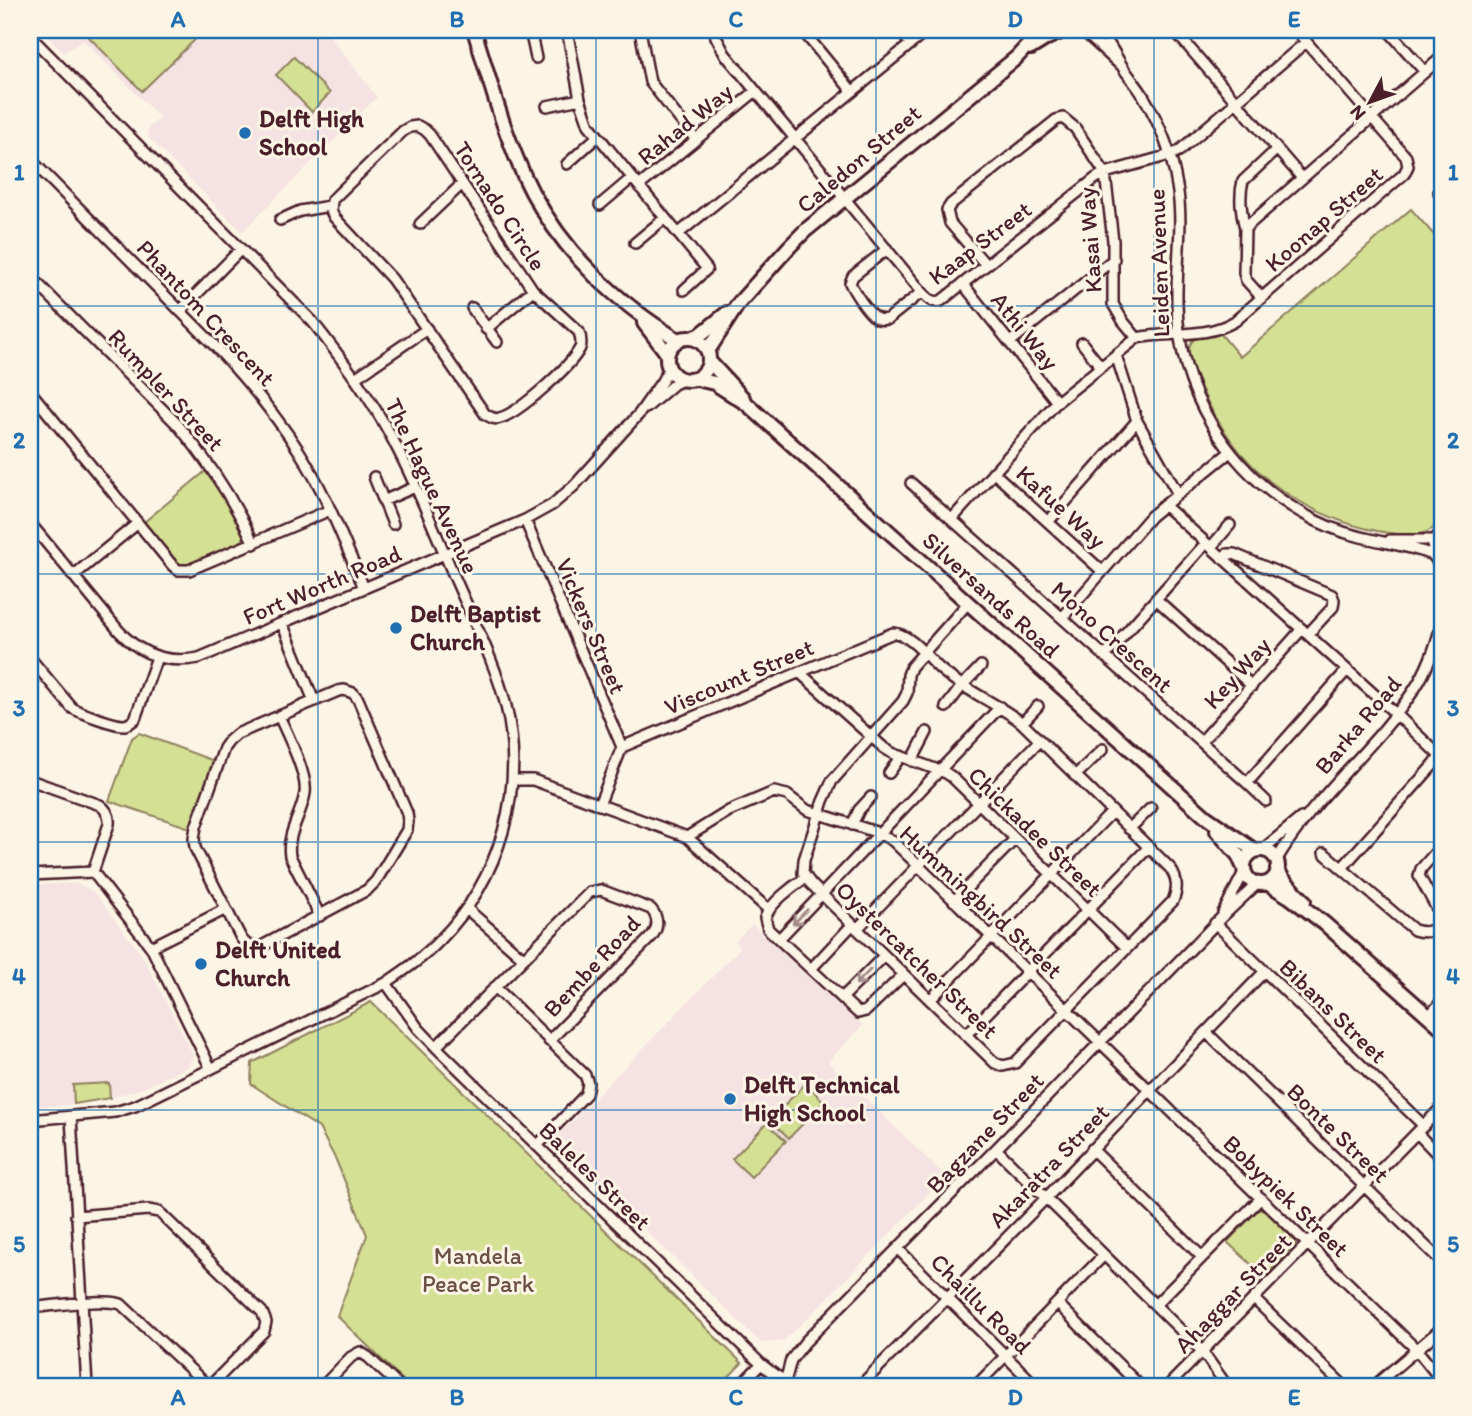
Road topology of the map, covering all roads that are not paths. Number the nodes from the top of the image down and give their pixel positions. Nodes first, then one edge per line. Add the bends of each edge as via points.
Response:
1 (474, 30) edge
2 (553, 30) edge
3 (567, 30) edge
4 (640, 30) edge
5 (715, 30) edge
6 (802, 30) edge
7 (899, 30) edge
8 (928, 30) edge
9 (1042, 30) edge
10 (1065, 30) edge
11 (1082, 30) edge
12 (1100, 30) edge
13 (1296, 30) edge
14 (1388, 30) edge
15 (531, 32) edge
16 (1179, 32) edge
17 (30, 36) edge
18 (1306, 42) junction
19 (911, 44) junction
20 (1442, 57) edge
21 (537, 58) dead end
22 (1016, 58) junction
23 (1122, 66) junction
24 (1424, 72) junction
25 (756, 91) junction
26 (852, 91) junction
27 (580, 99) junction
28 (1236, 102) junction
29 (547, 106) dead end
30 (1372, 118) junction
31 (598, 136) junction
32 (795, 138) junction
33 (696, 140) junction
34 (1277, 149) junction
35 (1170, 155) junction
36 (30, 159) edge
37 (567, 164) dead end
38 (1104, 173) junction
39 (1302, 178) junction
40 (1442, 181) edge
41 (636, 182) junction
42 (462, 184) junction
43 (844, 198) junction
44 (1442, 199) edge
45 (600, 205) dead end
46 (330, 206) junction
47 (665, 218) junction
48 (280, 220) dead end
49 (420, 224) dead end
50 (1245, 228) junction
51 (678, 234) junction
52 (635, 243) dead end
53 (241, 249) junction
54 (887, 249) junction
55 (1114, 259) junction
56 (986, 265) junction
57 (30, 276) edge
58 (963, 284) junction
59 (533, 290) junction
60 (684, 290) dead end
61 (922, 292) junction
62 (1262, 298) junction
63 (738, 303) junction
64 (472, 308) dead end
65 (632, 310) junction
66 (180, 311) junction
67 (427, 329) junction
68 (486, 329) junction
69 (1179, 335) junction
70 (691, 338) junction
71 (1137, 338) junction
72 (678, 340) junction
73 (496, 342) dead end
74 (1010, 342) junction
75 (1082, 343) dead end
76 (1116, 355) junction
77 (708, 356) junction
78 (668, 362) junction
79 (1101, 367) junction
80 (355, 378) junction
81 (697, 379) junction
82 (683, 380) junction
83 (30, 391) edge
84 (1057, 402) junction
85 (747, 404) junction
86 (639, 414) junction
87 (1137, 421) junction
88 (1230, 452) junction
89 (993, 472) junction
90 (374, 478) dead end
91 (911, 483) dead end
92 (415, 487) junction
93 (1178, 494) junction
94 (383, 501) junction
95 (1164, 505) junction
96 (330, 510) junction
97 (952, 519) junction
98 (525, 520) junction
99 (1048, 522) junction
100 (30, 523) edge
101 (138, 523) junction
102 (393, 524) dead end
103 (1230, 525) dead end
104 (1438, 536) edge
105 (1378, 541) junction
106 (254, 544) junction
107 (1208, 545) junction
108 (445, 554) junction
109 (1433, 555) junction
110 (1222, 558) junction
111 (1442, 567) edge
112 (1102, 571) junction
113 (73, 576) junction
114 (364, 588) junction
115 (1156, 599) junction
116 (968, 603) junction
117 (1062, 618) junction
118 (1442, 622) edge
119 (282, 623) junction
120 (1305, 632) junction
121 (923, 653) junction
122 (1105, 656) junction
123 (157, 657) junction
124 (30, 658) edge
125 (981, 666) dead end
126 (1347, 670) junction
127 (799, 673) junction
128 (962, 686) junction
129 (1252, 686) junction
130 (314, 701) junction
131 (1038, 706) dead end
132 (946, 707) dead end
133 (1000, 707) junction
134 (1396, 714) junction
135 (279, 716) junction
136 (1022, 723) junction
137 (927, 732) dead end
138 (871, 736) junction
139 (1039, 741) junction
140 (1201, 742) junction
141 (622, 747) junction
142 (1103, 749) dead end
143 (1442, 756) edge
144 (901, 757) junction
145 (912, 761) junction
146 (939, 771) junction
147 (889, 774) dead end
148 (1075, 776) junction
149 (30, 780) edge
150 (512, 780) junction
151 (1247, 783) junction
152 (871, 797) dead end
153 (1266, 801) dead end
154 (978, 803) junction
155 (599, 805) junction
156 (1151, 808) dead end
157 (1311, 810) junction
158 (1112, 812) junction
159 (820, 814) junction
160 (1206, 817) junction
161 (852, 825) junction
162 (1129, 829) junction
163 (879, 833) junction
164 (687, 837) junction
165 (1015, 839) junction
166 (1442, 845) edge
167 (1148, 848) junction
168 (1259, 850) junction
169 (1324, 853) dead end
170 (1277, 865) junction
171 (918, 866) junction
172 (1342, 868) junction
173 (1244, 869) junction
174 (93, 872) junction
175 (1051, 874) junction
176 (30, 875) edge
177 (806, 878) junction
178 (1262, 883) junction
179 (822, 894) junction
180 (954, 901) junction
181 (226, 909) junction
182 (467, 909) junction
183 (769, 910) junction
184 (1087, 910) junction
185 (320, 916) junction
186 (1442, 918) edge
187 (1218, 920) junction
188 (1325, 924) junction
189 (1442, 925) edge
190 (855, 927) junction
191 (991, 937) junction
192 (779, 939) junction
193 (151, 947) junction
194 (1127, 948) junction
195 (884, 956) junction
196 (523, 958) junction
197 (811, 969) junction
198 (1265, 971) junction
199 (1027, 972) junction
200 (903, 975) junction
201 (386, 983) junction
202 (495, 987) junction
203 (842, 998) junction
204 (930, 1000) junction
205 (1442, 1001) edge
206 (1066, 1009) junction
207 (1429, 1016) junction
208 (1442, 1028) edge
209 (1206, 1032) junction
210 (966, 1035) junction
211 (549, 1041) junction
212 (1100, 1042) junction
213 (436, 1047) junction
214 (211, 1069) junction
215 (1149, 1090) junction
216 (1442, 1107) edge
217 (71, 1117) junction
218 (30, 1120) edge
219 (1420, 1130) junction
220 (537, 1146) junction
221 (996, 1149) junction
222 (1093, 1149) junction
223 (1442, 1159) edge
224 (1365, 1185) junction
225 (1046, 1198) junction
226 (1261, 1198) junction
227 (76, 1216) junction
228 (1308, 1244) junction
229 (898, 1249) junction
230 (1104, 1255) junction
231 (1202, 1257) junction
232 (1442, 1262) edge
233 (947, 1298) junction
234 (1254, 1299) junction
235 (82, 1303) junction
236 (1058, 1303) junction
237 (1156, 1304) junction
238 (30, 1308) edge
239 (1442, 1328) edge
240 (1417, 1350) junction
241 (1202, 1352) junction
242 (1005, 1356) junction
243 (761, 1364) junction
244 (1442, 1381) edge
245 (784, 1383) edge
246 (325, 1385) edge
247 (87, 1386) edge
248 (209, 1386) edge
249 (399, 1386) edge
250 (740, 1386) edge
251 (860, 1386) edge
252 (976, 1386) edge
253 (1036, 1386) edge
254 (1140, 1386) edge
255 (1168, 1386) edge
256 (1227, 1386) edge
257 (1344, 1386) edge
258 (1374, 1386) edge

1 - 65 street via 532,191 584,264
2 - 15 street
3 - 27 street
4 - 33 street via 650,82
5 - 25 street, Kaap Street via 725,54
6 - 26 street
7 - 19 street
8 - 19 street
9 - 22 street, Caledon Street
10 - 22 street, Caledon Street
11 - 23 street, Leiden Avenue
12 - 23 street, Leiden Avenue
13 - 18 street, Koonap Street
14 - 24 street
15 - 21 street
16 - 28 street
17 - 53 street, The Hague Avenue
18 - 28 street
18 - 30 street, Koonap Street
19 - 26 street
20 - 24 street
22 - 43 street, Caledon Street
23 - 35 street, Leiden Avenue via 1161,128
24 - 30 street
25 - 32 street, Kaap Street
25 - 33 street, Rahad Way
26 - 32 street
27 - 29 street
27 - 31 street
28 - 34 street
28 - 35 street
30 - 39 street
30 - 62 street, Koonap Street via 1406,157 1407,170
31 - 37 street
31 - 41 street
32 - 43 street, Kaap Street
32 - 51 street
33 - 41 street, Rahad Way
34 - 39 street
34 - 50 street via 1243,181
35 - 38 street, Kaap Street
35 - 69 street, Leiden Avenue via 1180,224
36 - 66 street, Phantom Crescent
38 - 55 street, Kasai Way
38 - 56 street, Kaap Street
38 - 56 street via 1070,121 1056,120 947,210 950,223
39 - 50 street
40 - 44 street
41 - 45 street, Rahad Way
41 - 47 street
42 - 46 street, Tornado Circle via 425,130 410,127
42 - 49 street
42 - 59 street, Tornado Circle
43 - 54 street, Kaap Street
43 - 63 street, Caledon Street via 790,246
46 - 48 street
46 - 67 street, Tornado Circle via 334,217 386,272
47 - 51 street
47 - 52 street
50 - 62 street via 1244,273
51 - 60 street via 707,269
53 - 66 street
53 - 80 street, The Hague Avenue via 312,321
54 - 61 street, Kaap Street
54 - 61 street via 853,276 853,290 882,320
55 - 71 street, Kasai Way via 1114,304
55 - 74 street
56 - 58 street, Kaap Street
57 - 106 street, Rumpler Street via 178,425 222,483
58 - 61 street, Kaap Street via 935,303
58 - 74 street, Athi Way
59 - 67 street, Tornado Circle via 579,332 581,346 547,385 499,419 485,414
59 - 68 street
62 - 69 street, Koonap Street via 1223,328
63 - 70 street, Caledon Street
63 - 77 street, Caledon Street
64 - 68 street
65 - 72 street
65 - 78 street via 662,346
66 - 96 street, Phantom Crescent via 271,410 300,452
67 - 80 street
68 - 73 street
69 - 71 street
69 - 88 street, Leiden Avenue via 1193,388
70 - 72 street
70 - 77 street via 701,342
71 - 76 street
72 - 78 street via 670,347
74 - 84 street, Athi Way
75 - 79 street
76 - 79 street
76 - 87 street
77 - 81 street via 708,368
77 - 85 street, Silversands Road
78 - 82 street via 672,373
78 - 86 street, Fort Worth Road via 662,381
79 - 84 street
80 - 92 street, The Hague Avenue
81 - 82 street
81 - 85 street, Silversands Road via 713,383
82 - 86 street, Fort Worth Road
83 - 101 street
84 - 89 street
85 - 116 street, Silversands Road
86 - 98 street, Fort Worth Road via 562,498
87 - 93 street
87 - 99 street
88 - 93 street
88 - 105 street, Leiden Avenue via 1288,505 1349,534
89 - 97 street
89 - 99 street, Kafue Way
90 - 94 street
91 - 97 street, Mono Crescent
92 - 94 street
92 - 108 street, The Hague Avenue
93 - 95 street
94 - 102 street
95 - 107 street
95 - 112 street
96 - 106 street
96 - 114 street, Phantom Crescent
97 - 117 street, Mono Crescent
98 - 108 street, Fort Worth Road
98 - 141 street, Vickers Street
99 - 112 street, Kafue Way
100 - 113 street, Fort Worth Road
101 - 106 street via 182,571
101 - 113 street
103 - 107 street
104 - 105 street, Leiden Avenue
104 - 109 street
105 - 109 street, Leiden Avenue
107 - 110 street
107 - 115 street
108 - 114 street, Fort Worth Road
108 - 150 street, The Hague Avenue via 501,690 510,726
109 - 111 street
110 - 120 street
110 - 120 street, Key Way via 1234,554 1332,595 1333,607
112 - 117 street
113 - 123 street, Fort Worth Road via 125,638
114 - 119 street, Fort Worth Road
115 - 122 street
115 - 129 street
116 - 121 street
116 - 160 street, Silversands Road
117 - 122 street, Mono Crescent
118 - 134 street, Barka Road via 1422,677
119 - 123 street, Fort Worth Road via 199,657
119 - 130 street
120 - 126 street
120 - 129 street, Key Way
121 - 127 street, Viscount Street via 906,636 893,633
121 - 128 street
121 - 138 street via 910,669 903,701
122 - 140 street, Mono Crescent
123 - 124 street via 137,715 126,725 72,708
125 - 128 street
126 - 134 street
126 - 151 street
127 - 138 street, Chickadee Street
127 - 141 street, Viscount Street
128 - 132 street
128 - 133 street
129 - 140 street, Key Way
130 - 135 street
130 - 185 street via 341,690 356,696 408,821 373,885
131 - 136 street
133 - 136 street
133 - 146 street
134 - 143 street
134 - 157 street, Barka Road
135 - 181 street via 237,734 227,744 196,827 195,848
135 - 185 street via 306,786 290,856
136 - 139 street
137 - 145 street
138 - 144 street, Chickadee Street
138 - 159 street via 832,781
139 - 148 street
139 - 154 street
140 - 151 street, Mono Crescent
141 - 155 street
142 - 148 street
143 - 172 street
144 - 145 street, Chickadee Street
144 - 147 street
145 - 146 street, Chickadee Street
146 - 154 street, Chickadee Street via 952,777
146 - 163 street
148 - 158 street
149 - 174 street via 106,811 109,824
150 - 155 street via 531,780
150 - 182 street, The Hague Avenue via 502,838
151 - 153 street, Mono Crescent
152 - 161 street
154 - 165 street, Chickadee Street
154 - 171 street
155 - 164 street
156 - 162 street
157 - 168 street, Barka Road
157 - 170 street, Barka Road
158 - 162 street
158 - 175 street
159 - 161 street, Hummingbird Street
159 - 164 street, Hummingbird Street via 784,794 771,793 726,812
159 - 177 street via 804,860
160 - 168 street, Silversands Road
160 - 173 street, Silversands Road
161 - 163 street, Hummingbird Street
162 - 167 street
163 - 171 street, Hummingbird Street
163 - 179 street
164 - 183 street
165 - 175 street, Chickadee Street
165 - 180 street
166 - 186 street via 1419,876
167 - 184 street
167 - 194 street via 1172,872 1177,886 1173,901
168 - 170 street via 1271,853
168 - 173 street via 1247,856
169 - 172 street
170 - 178 street via 1274,877
170 - 188 street via 1283,879
171 - 180 street, Hummingbird Street
171 - 190 street
172 - 189 street via 1414,930 1423,933
173 - 178 street via 1249,880
173 - 187 street, Bagzane Street
174 - 176 street
174 - 193 street
175 - 184 street, Chickadee Street
175 - 191 street
177 - 179 street, Oystercatcher Street
177 - 183 street
178 - 187 street, Bagzane Street
178 - 188 street via 1290,897
179 - 190 street, Oystercatcher Street
179 -> 192 street
180 - 191 street, Hummingbird Street
181 - 185 street via 243,941 254,947
181 - 193 street
182 - 196 street
182 - 201 street, The Hague Avenue via 439,942
183 - 192 street via 766,926
184 - 194 street, Chickadee Street
184 - 199 street
187 - 198 street, Bibans Street
187 - 212 street, Bagzane Street
188 - 207 street
190 - 195 street, Oystercatcher Street
190 - 197 street
191 - 199 street, Hummingbird Street
191 - 204 street
192 - 197 street
193 - 214 street
194 - 206 street
195 - 200 street, Oystercatcher Street
195 -> 203 street
196 - 202 street
196 - 211 street, Bembe Road via 594,890 647,906 656,916 652,936
197 - 203 street
198 - 209 street, Akaratra Street
198 - 219 street, Bibans Street
199 - 206 street, Hummingbird Street
199 - 210 street
200 - 203 street via 866,1011 855,1011
200 - 204 street, Oystercatcher Street
201 - 213 street, Baleles Street
201 - 214 street, The Hague Avenue
202 - 211 street
202 - 213 street
204 - 210 street, Oystercatcher Street
205 - 207 street
206 - 210 street, Oystercatcher Street via 1015,1063 1004,1066
206 - 212 street, Hummingbird Street
207 - 208 street
209 - 215 street, Akaratra Street
209 - 224 street, Bonte Street
211 - 220 street via 585,1075 588,1086 586,1094
212 - 215 street, Bobypiek Street
212 - 221 street, Bagzane Street
213 - 220 street, Baleles Street
214 - 217 street, The Hague Avenue via 135,1106
215 - 222 street, Akaratra Street
215 - 226 street, Bobypiek Street
216 - 219 street, Ahaggar Street
217 - 218 street, The Hague Avenue
217 - 227 street
219 - 223 street, Bibans Street
219 - 224 street, Ahaggar Street
220 - 243 street, Baleles Street
221 - 225 street
221 - 229 street, Bagzane Street
222 - 225 street, Akaratra Street
222 - 231 street
224 - 228 street, Ahaggar Street
224 - 232 street, Bonte Street
225 - 230 street
225 - 233 street, Akaratra Street
226 - 228 street, Bobypiek Street
226 - 231 street
227 - 235 street
227 - 248 street via 159,1212 262,1312 264,1331
228 - 234 street, Ahaggar Street
228 - 240 street, Bobypiek Street
229 - 233 street, Chaillu Road
229 - 245 street, Bagzane Street via 805,1342
230 - 236 street
230 - 237 street
231 - 237 street
233 - 242 street, Chaillu Road
233 - 251 street, Akaratra Street
234 - 241 street, Ahaggar Street
234 - 257 street
235 - 238 street
235 - 247 street
235 - 248 street via 121,1304
236 - 242 street
236 - 254 street
237 - 241 street
239 - 240 street
240 - 244 street, Bobypiek Street
240 - 258 street
241 - 255 street, Ahaggar Street
241 - 256 street
242 - 252 street
242 - 253 street, Chaillu Road
243 - 245 street, Baleles Street
243 - 250 street
246 - 249 street via 360,1352

